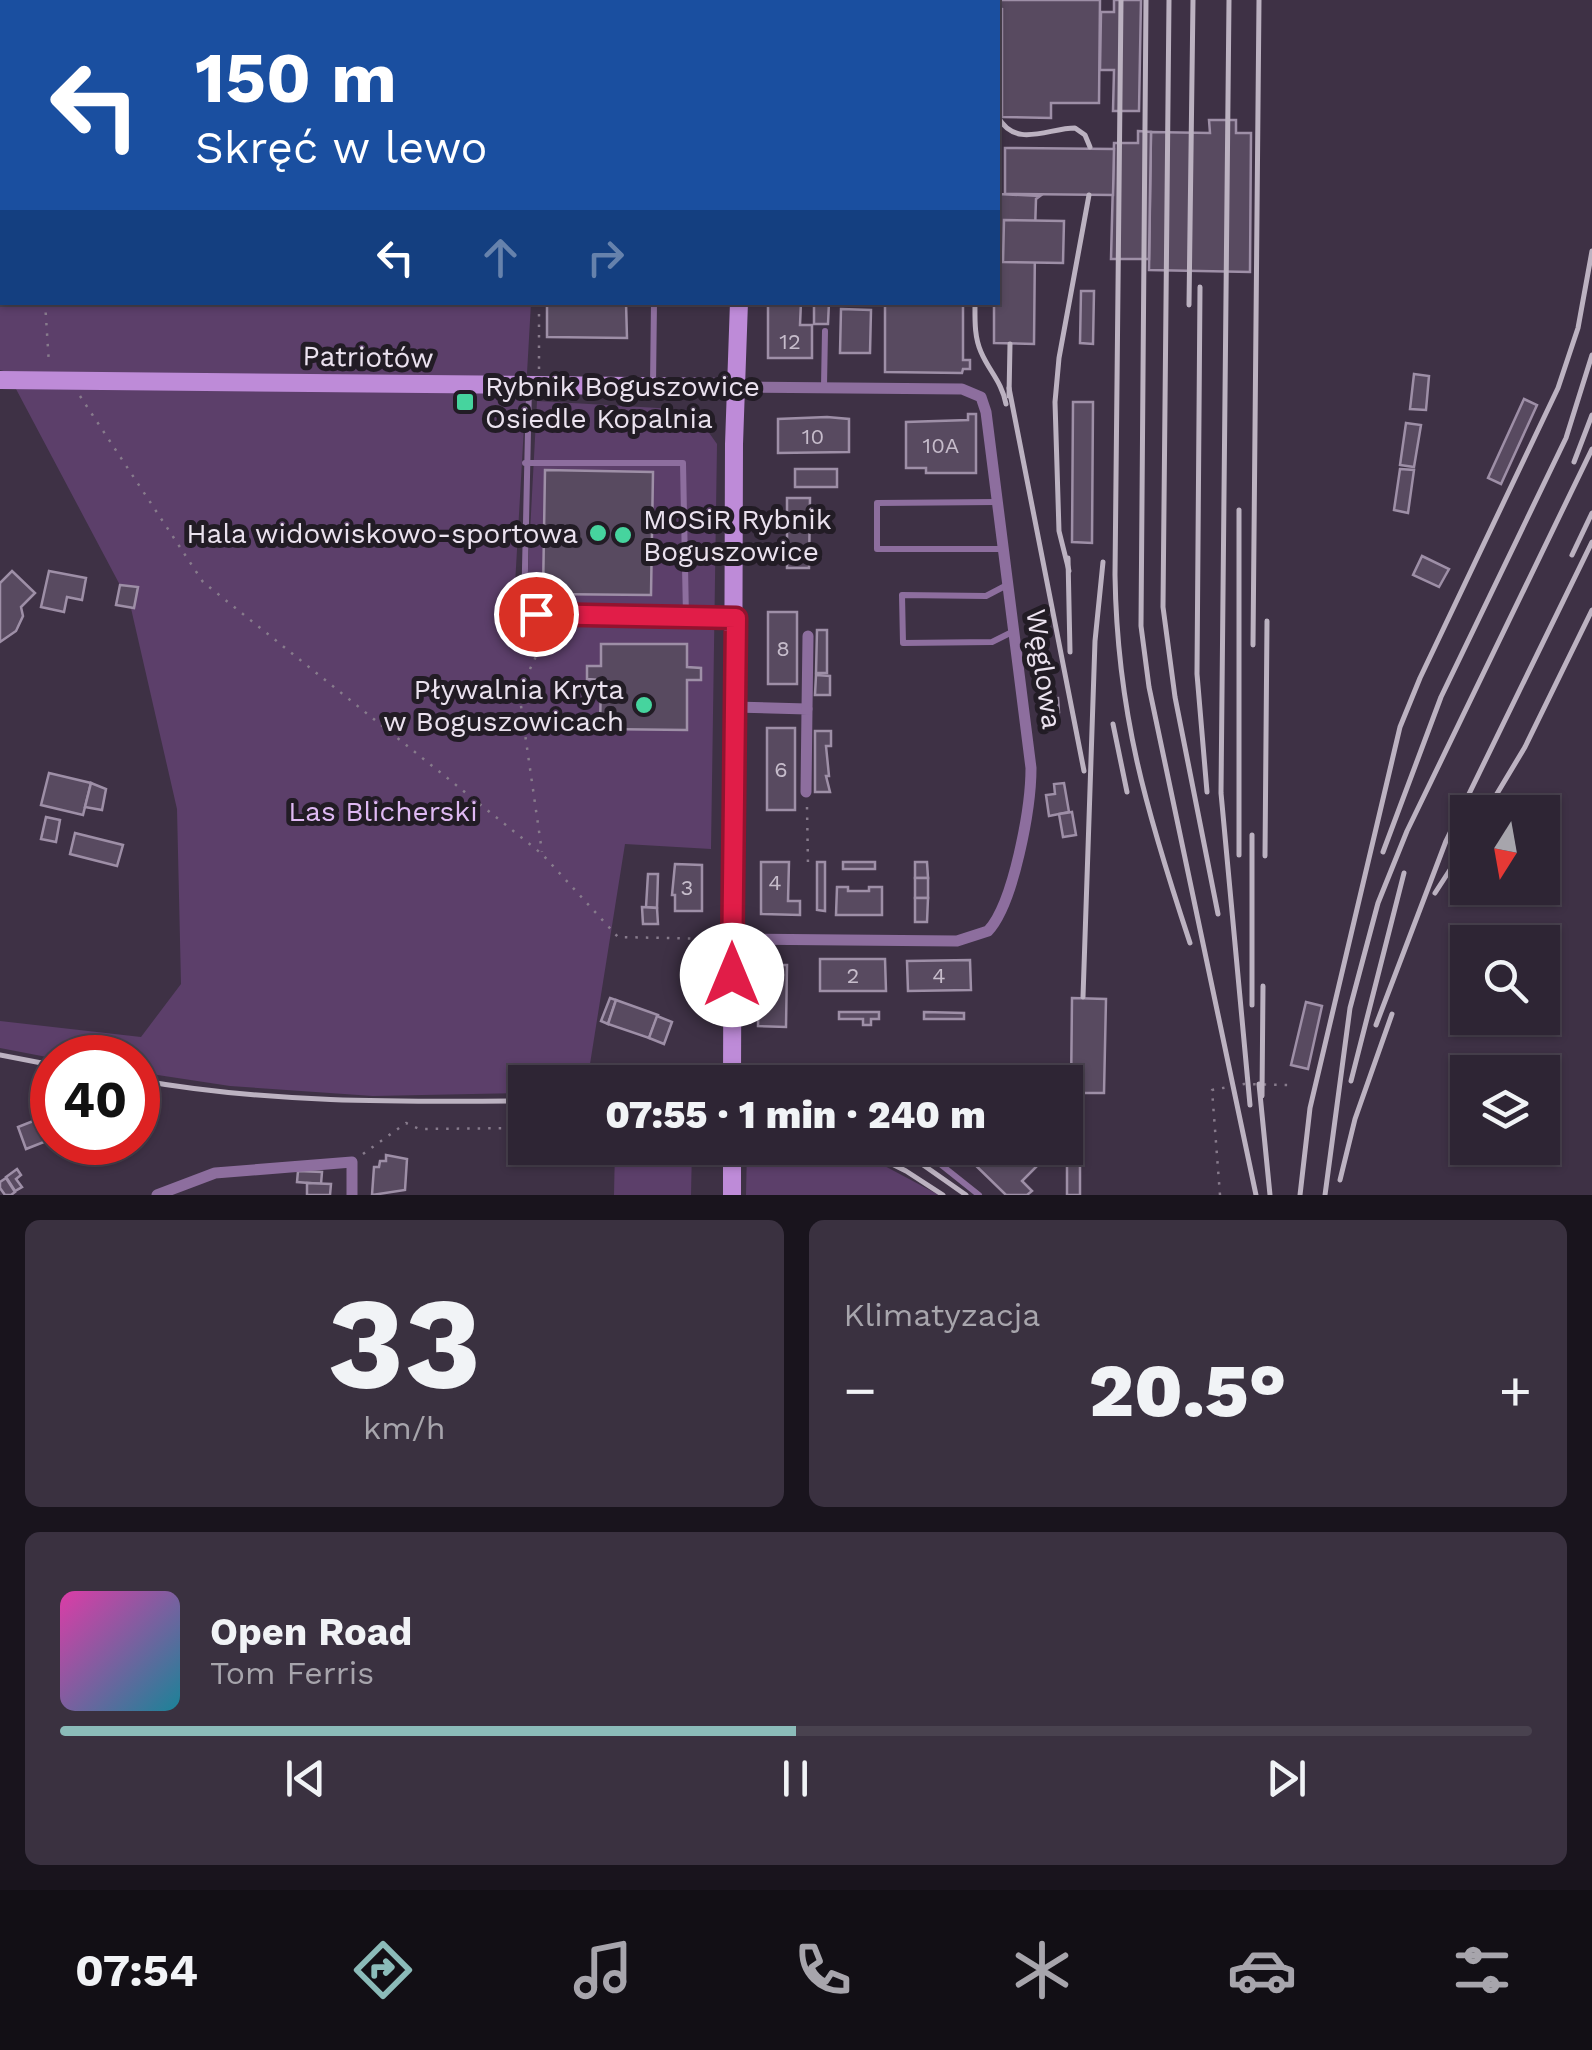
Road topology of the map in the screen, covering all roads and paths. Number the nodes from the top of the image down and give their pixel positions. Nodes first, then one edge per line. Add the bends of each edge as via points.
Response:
1 (45, 305) edge
2 (539, 305) edge
3 (657, 305) edge
4 (739, 305) edge
5 (825, 331) dead end
6 (0, 380) edge
7 (50, 381) junction
8 (70, 381) junction
9 (534, 385) junction
10 (653, 386) junction
11 (735, 387) junction
12 (824, 388) junction
13 (525, 463) junction
14 (998, 502) junction
15 (1004, 548) junction
16 (1008, 584) junction
17 (536, 614) junction
18 (686, 618) junction
19 (736, 618) junction
20 (1014, 632) junction
21 (808, 636) dead end
22 (734, 708) junction
23 (808, 709) junction
24 (806, 792) joint
25 (542, 854) junction
26 (808, 865) dead end
27 (731, 939) junction
28 (734, 1065) edge
29 (1288, 1085) dead end
30 (508, 1128) edge
31 (352, 1162) junction
32 (732, 1165) edge
33 (941, 1165) edge
34 (157, 1195) edge
35 (352, 1195) edge
36 (732, 1195) edge
37 (979, 1195) edge
38 (1220, 1195) edge

1 - 7 path
2 - 9 path
3 - 10 lane
4 - 11 street
5 - 12 lane
6 - 7 street, Patriotów
7 - 8 street, Patriotów
8 - 9 street, Patriotów
8 - 25 path via 203,582
9 - 10 street, Patriotów
9 - 13 lane
10 - 11 street, Patriotów
11 - 12 street, Węglowa
11 - 19 street
12 - 14 street, Węglowa via 977,393 985,408
13 - 17 lane via 524,614
13 - 18 lane via 683,464
14 - 15 street, Węglowa
14 - 15 lane via 877,503 877,549
15 - 16 street, Węglowa
16 - 20 street, Węglowa
16 - 20 lane via 986,596 902,595 902,643 992,642
17 - 18 lane
17 - 25 path via 540,648 519,692
18 - 19 lane
19 - 22 street
20 - 27 street, Węglowa via 1030,790 994,926 957,941
21 - 23 street
22 - 23 street
22 - 27 street
23 - 24 street
24 - 26 path
25 - 27 path via 618,937
27 - 28 street
29 - 38 path via 1212,1090
30 - 31 path via 419,1129 406,1123
31 - 34 street via 215,1173
31 - 35 street
32 - 36 street
33 - 37 lane

